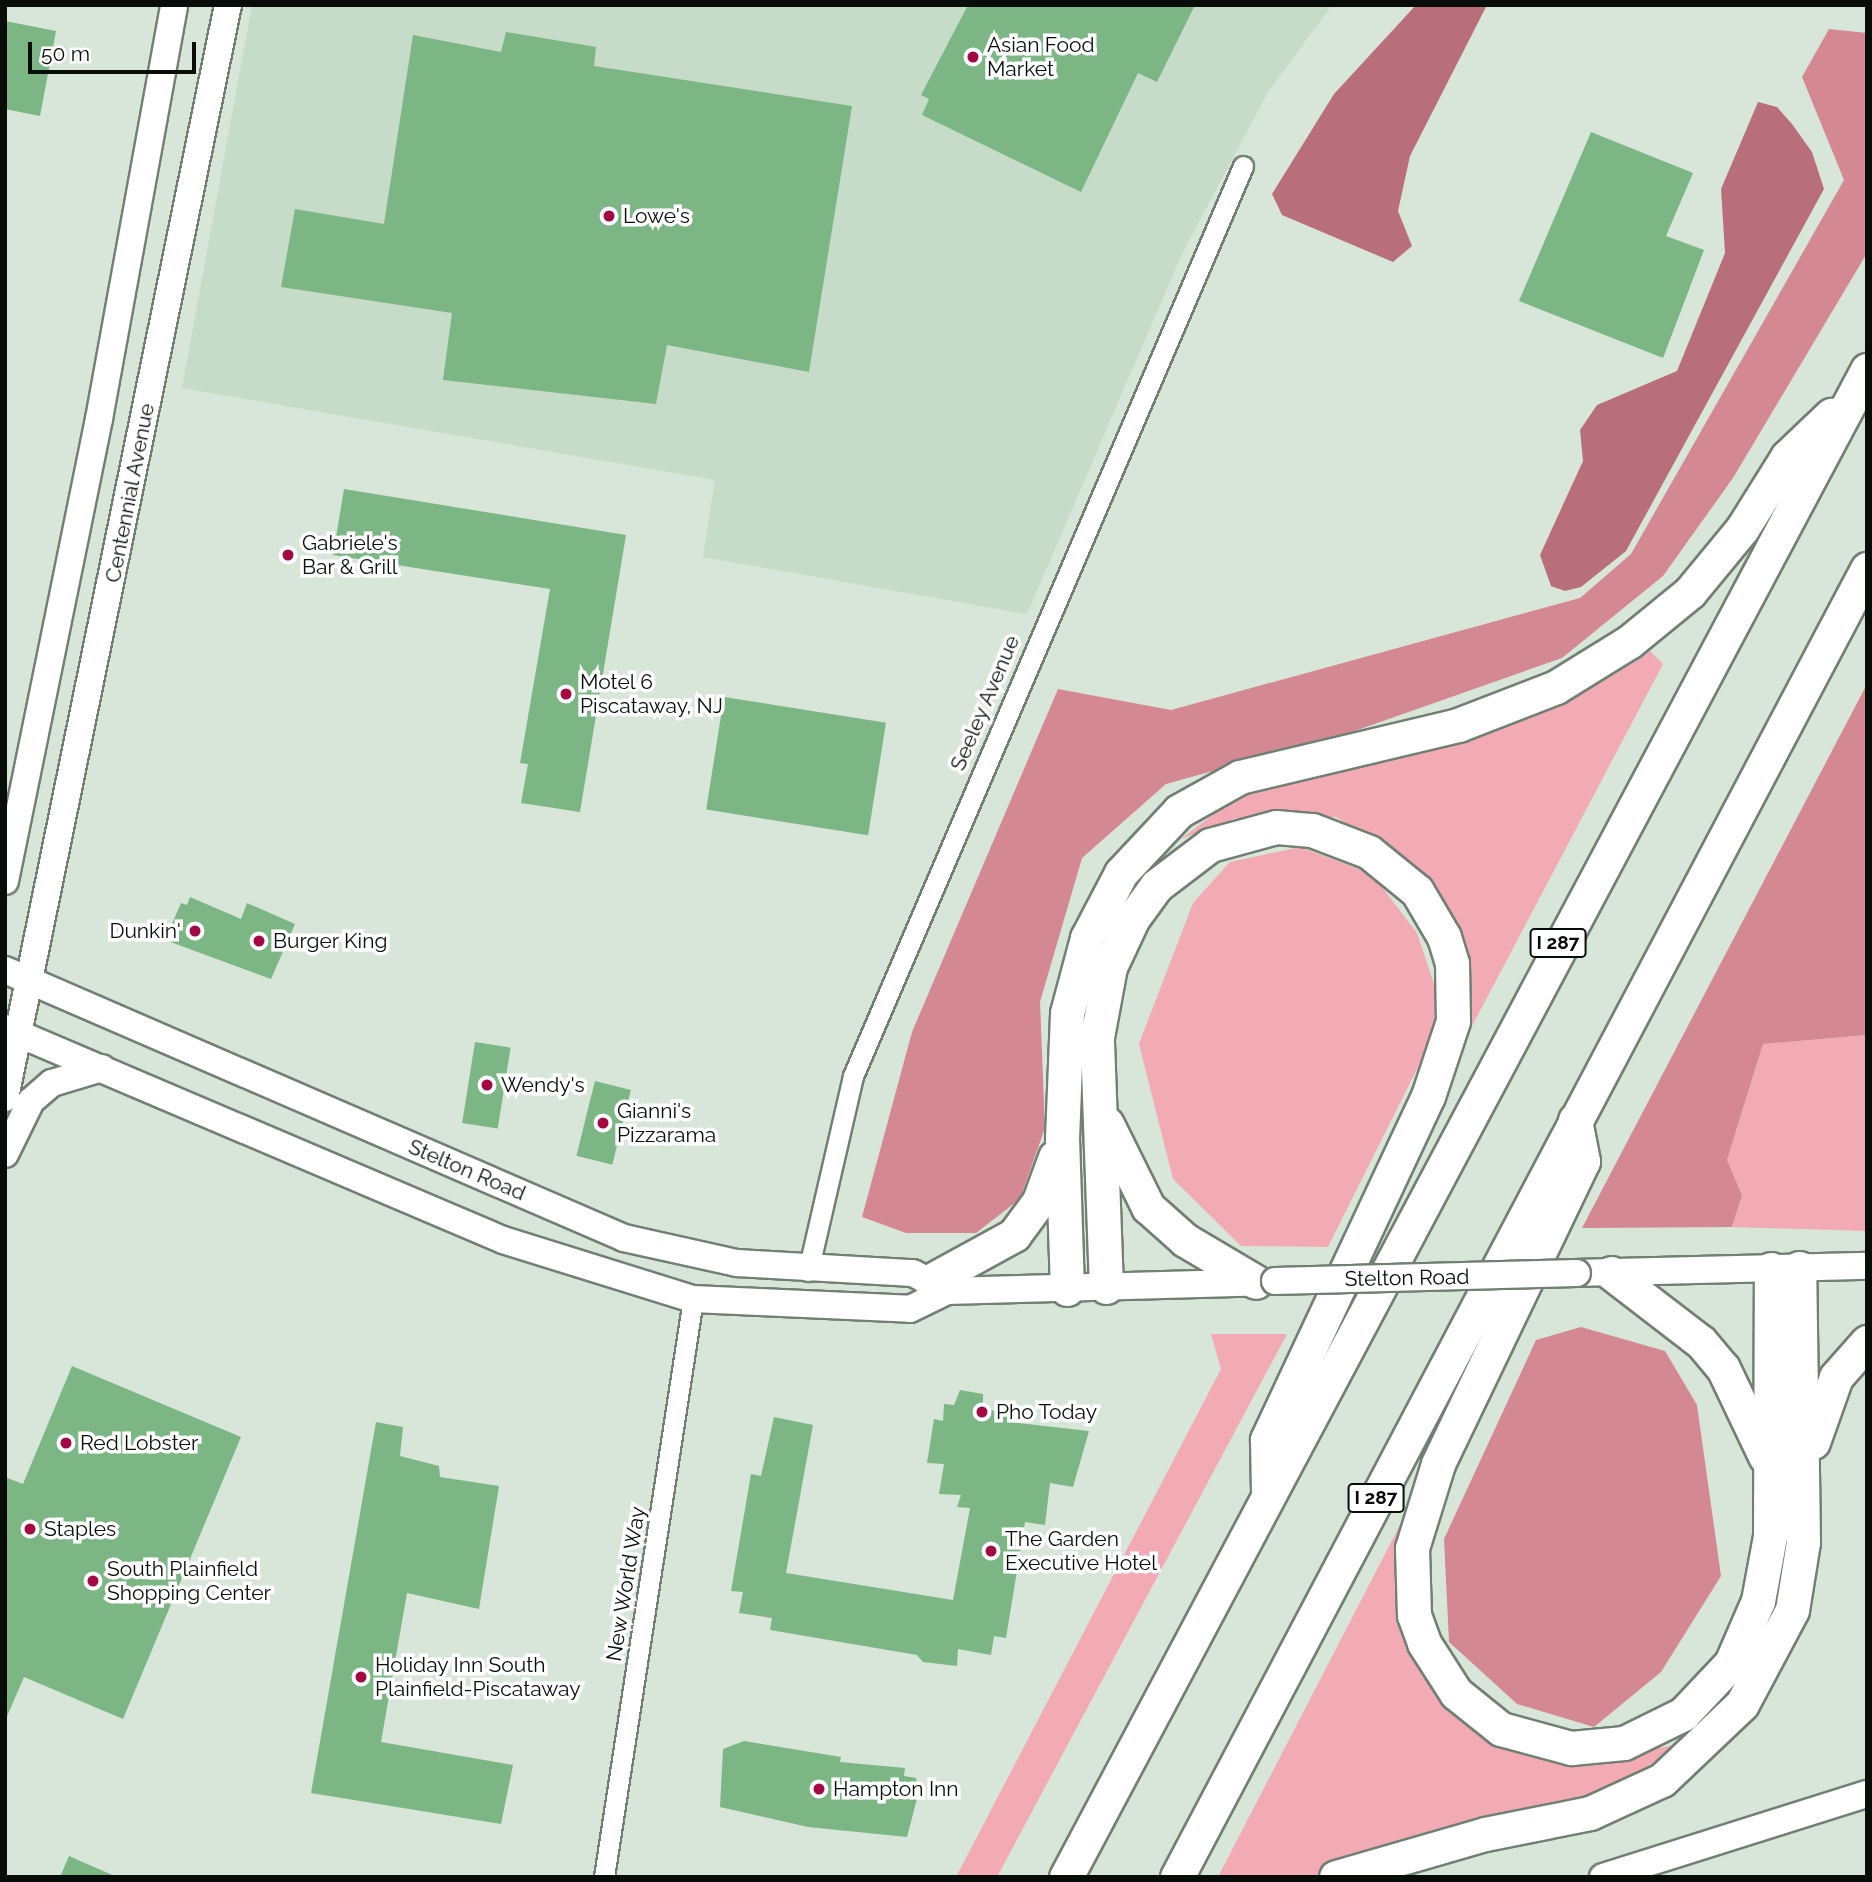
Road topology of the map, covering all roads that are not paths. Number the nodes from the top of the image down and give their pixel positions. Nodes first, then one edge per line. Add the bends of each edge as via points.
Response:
1 (174, 5) edge
2 (228, 5) edge
3 (1243, 166) dead end
4 (1860, 382) edge
5 (1867, 569) edge
6 (5, 881) edge
7 (5, 970) edge
8 (33, 982) junction
9 (13, 1031) edge
10 (102, 1068) junction
11 (1097, 1092) junction
12 (5, 1098) edge
13 (1575, 1120) junction
14 (1062, 1138) junction
15 (5, 1154) edge
16 (1867, 1266) edge
17 (1785, 1268) junction
18 (808, 1271) junction
19 (1611, 1273) junction
20 (1265, 1282) junction
21 (938, 1286) junction
22 (1106, 1287) junction
23 (1067, 1289) junction
24 (693, 1299) junction
25 (1867, 1342) edge
26 (1769, 1467) junction
27 (1805, 1468) junction
28 (1269, 1493) junction
29 (1867, 1794) edge
30 (604, 1877) edge
31 (1066, 1877) edge
32 (1177, 1877) edge
33 (1336, 1877) edge
34 (1603, 1877) edge

1 - 6 main road via 99,419
2 - 8 main road, Centennial Avenue
3 - 18 street, Seeley Avenue via 853,1076
4 - 14 highway via 1787,457 1742,529 1690,592 1608,655 1556,687 1458,725 1240,777 1179,811 1121,873 1087,938 1067,1013
4 - 28 highway, I 287
5 - 13 highway, I 287
7 - 8 main road, Stelton Road
8 - 9 main road, Centennial Avenue
8 - 18 main road, Stelton Road via 624,1238
9 - 10 main road, Stelton Road
9 - 12 main road, Centennial Avenue
10 - 15 main road via 52,1083 31,1101
10 - 24 main road, Stelton Road via 503,1240
11 - 20 highway via 1111,1135 1148,1207 1185,1240
11 - 22 highway
11 - 28 highway via 1097,1037 1110,967 1156,886 1210,845 1276,827 1344,840 1369,852 1417,891 1444,937 1454,993 1443,1060 1267,1440
13 - 26 highway via 1583,1161 1438,1464 1412,1548 1413,1615 1440,1672 1502,1729 1571,1748 1624,1743 1683,1714 1731,1663 1758,1601 1770,1536
13 - 32 highway, I 287
14 - 21 highway via 1039,1201 1014,1235
14 - 23 highway
16 - 17 main road, Stelton Road
17 - 19 main road, Stelton Road
17 - 26 highway
17 - 27 highway
18 - 21 main road, Stelton Road via 913,1273
19 - 20 main road, Stelton Road, bridge
19 - 26 highway via 1701,1342 1723,1368
20 - 22 main road, Stelton Road
21 - 23 main road, Stelton Road
21 - 24 main road, Stelton Road via 910,1309
22 - 23 main road, Stelton Road
24 - 30 street, New World Way
25 - 27 highway via 1826,1398
27 - 33 highway via 1792,1610 1762,1674 1718,1732 1662,1780 1590,1813 1485,1834
28 - 31 highway, I 287
29 - 34 main road

